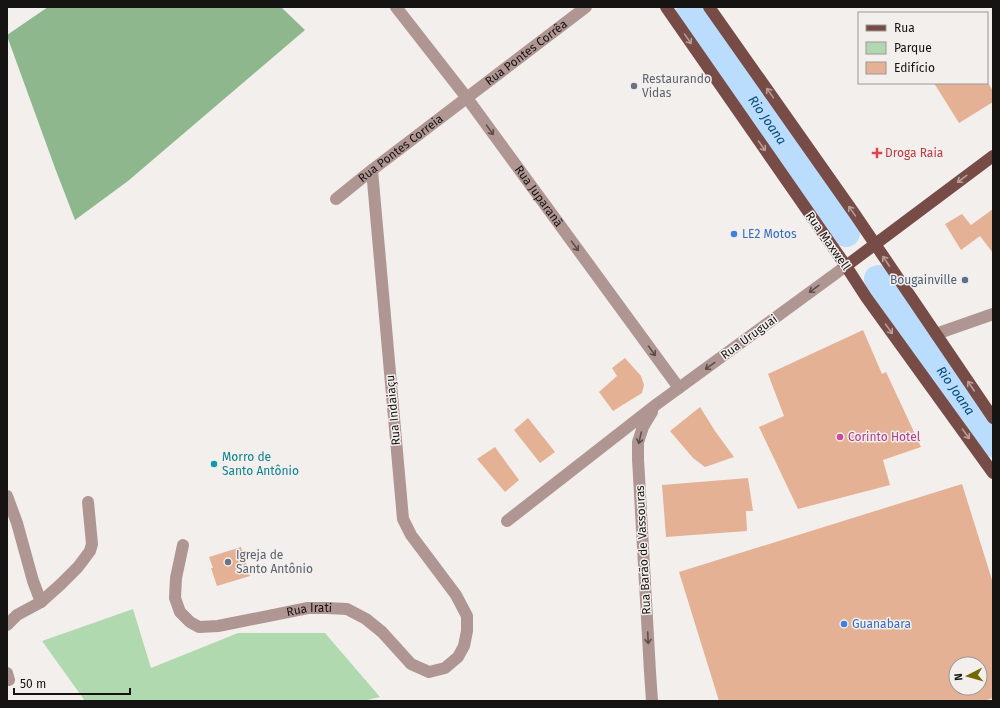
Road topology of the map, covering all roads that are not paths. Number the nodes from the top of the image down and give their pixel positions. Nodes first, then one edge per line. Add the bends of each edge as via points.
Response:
1 (396, 7) edge
2 (586, 7) edge
3 (666, 7) edge
4 (709, 7) edge
5 (467, 98) junction
6 (993, 156) edge
7 (372, 170) junction
8 (336, 199) dead end
9 (874, 244) junction
10 (846, 266) junction
11 (993, 314) edge
12 (936, 334) junction
13 (679, 388) junction
14 (657, 404) junction
15 (993, 418) edge
16 (993, 473) edge
17 (7, 496) edge
18 (88, 502) dead end
19 (507, 521) dead end
20 (184, 545) dead end
21 (41, 602) junction
22 (7, 626) edge
23 (467, 631) joint
24 (652, 701) edge

1 - 5 street, Rua Juparanã
2 - 5 street, Rua Pontes Corrêa
3 -> 10 main road, Rua Maxwell
9 -> 4 main road
5 - 7 street, Rua Pontes Correia
5 -> 13 street, Rua Juparanã
6 -> 9 main road, Rua Uruguai
7 - 8 street, Rua Pontes Correia
7 - 23 street, Rua Indaiaçu via 403,519 411,535 456,595 467,616
9 - 10 main road, Rua Uruguai
12 -> 9 main road
10 -> 13 street, Rua Uruguai
10 -> 16 main road, Rua Maxwell
11 - 12 street
15 -> 12 main road
13 - 14 street, Rua Uruguai
14 - 19 street, Rua Uruguai
14 -> 24 street, Rua Barão de Vassouras via 642,427 638,442
17 - 21 street
18 - 21 street via 92,544 90,552 62,584
20 - 23 street, Rua Irati via 176,578 175,598 180,612 190,622 199,626 218,626 308,608 347,609 366,619 382,632 411,664 429,672 445,668 458,657 464,646
21 - 22 street via 16,615

